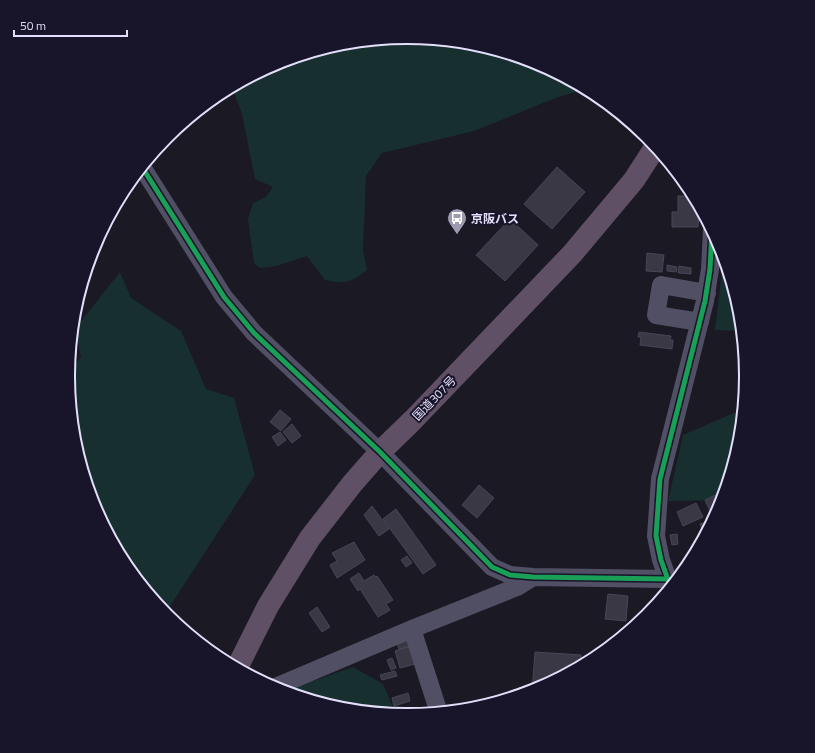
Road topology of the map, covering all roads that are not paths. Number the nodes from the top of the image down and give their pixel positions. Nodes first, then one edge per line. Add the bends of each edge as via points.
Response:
1 (652, 152) edge
2 (145, 173) edge
3 (711, 240) edge
4 (707, 293) junction
5 (700, 322) junction
6 (380, 452) junction
7 (533, 577) junction
8 (669, 582) edge
9 (668, 583) edge
10 (412, 629) junction
11 (239, 663) edge
12 (281, 684) edge
13 (437, 707) edge

1 - 6 highway, 国道307号 via 634,180 572,254
2 - 6 street via 224,297 249,327
3 - 4 street
4 - 5 street
4 - 5 street via 661,285 656,315
5 - 8 street via 660,479 656,536 660,560
6 - 7 street via 492,567 510,575
6 - 11 highway, 国道307号 via 310,538 268,606
7 - 9 street
7 - 10 street via 517,587
10 - 12 street
10 - 13 street

